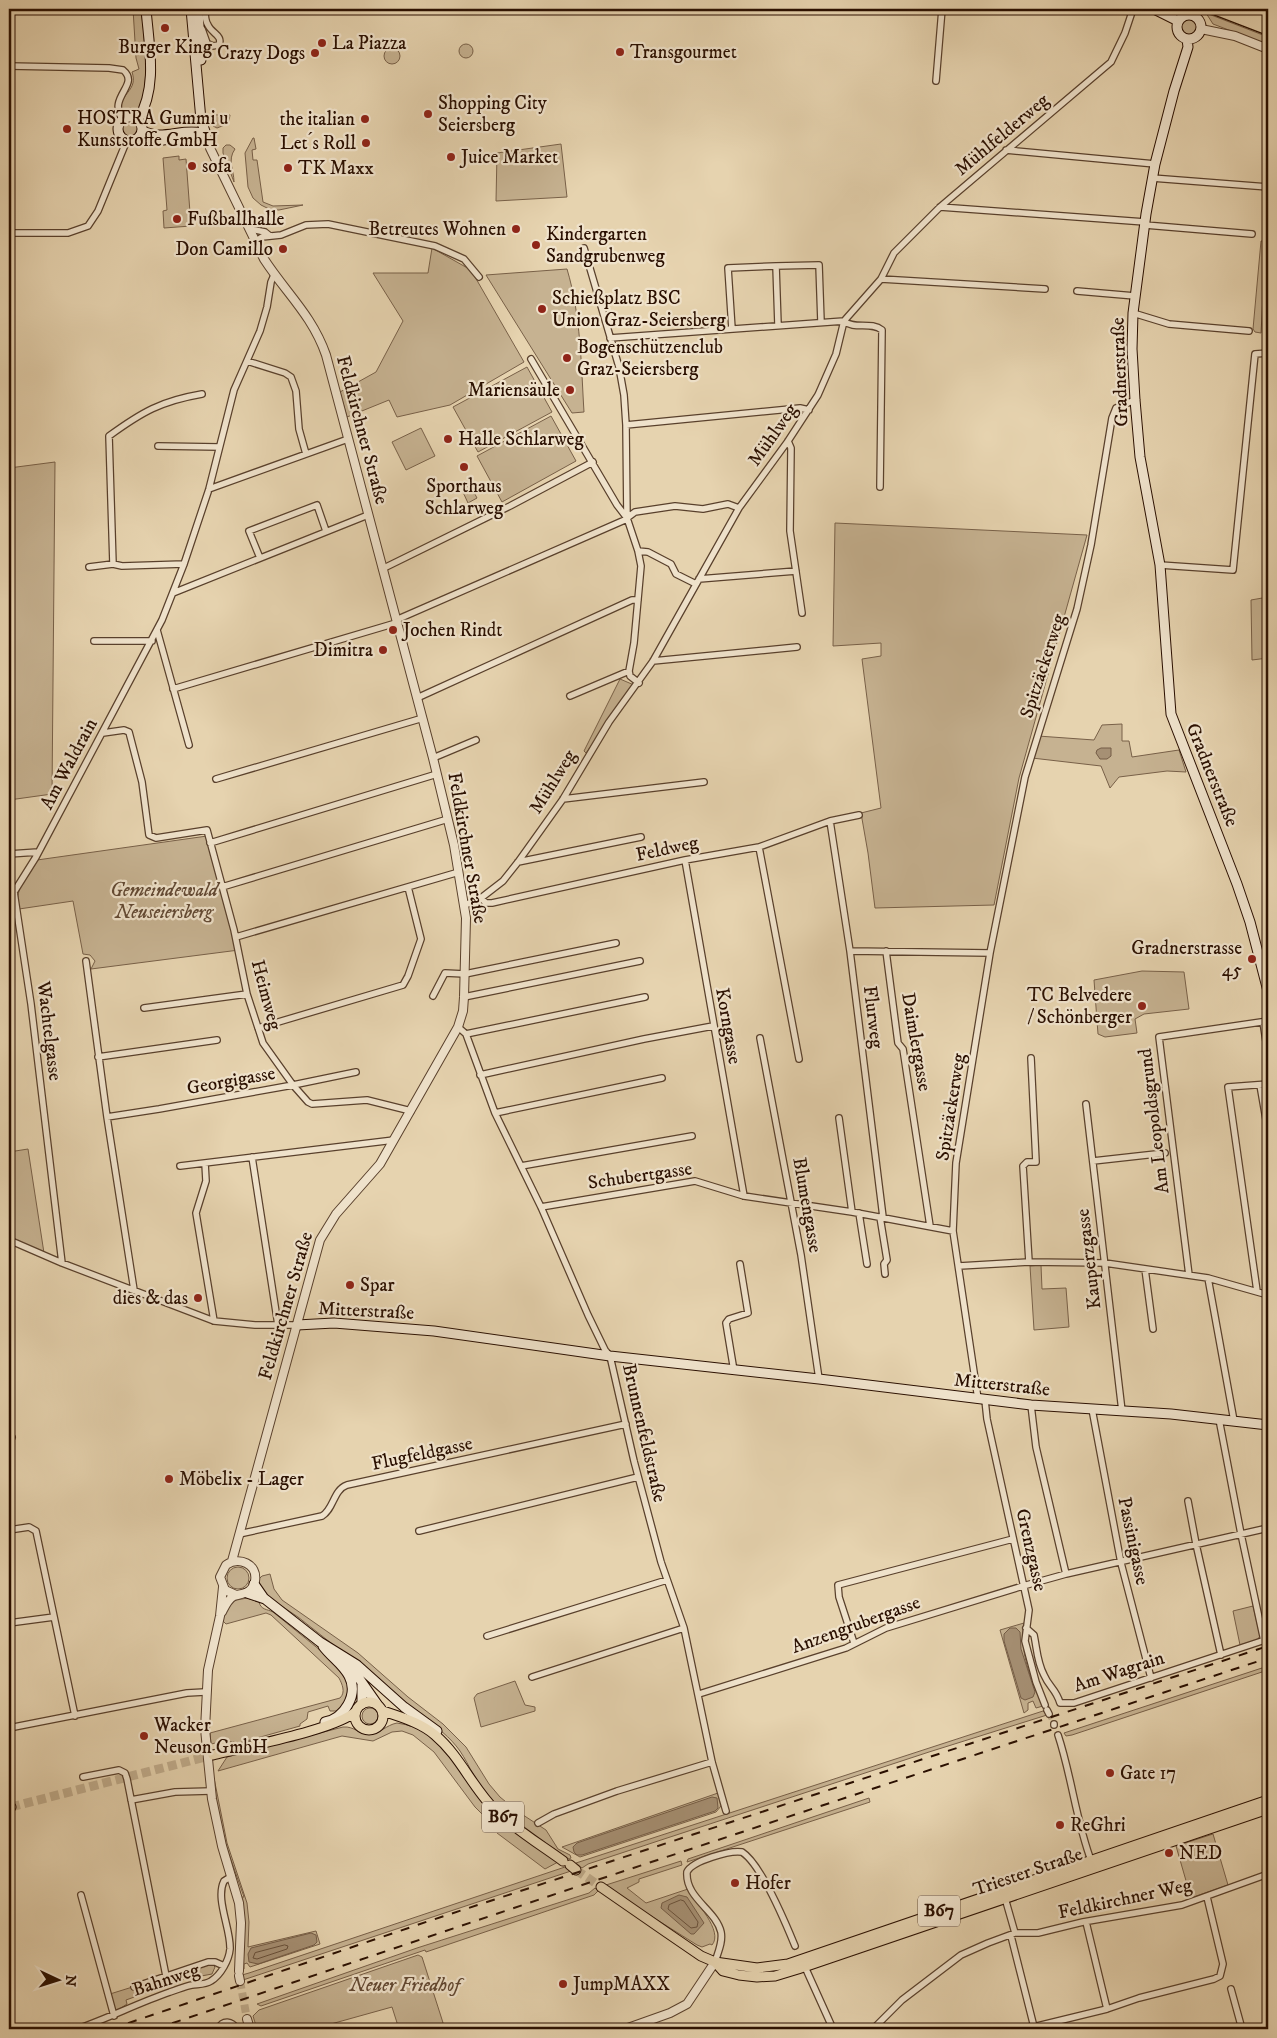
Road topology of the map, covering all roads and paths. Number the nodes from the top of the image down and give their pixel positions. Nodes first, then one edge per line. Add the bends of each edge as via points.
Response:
1 (146, 9) edge
2 (191, 9) edge
3 (198, 9) edge
4 (205, 9) edge
5 (942, 9) edge
6 (1133, 9) edge
7 (1154, 9) edge
8 (1246, 9) edge
9 (1219, 10) edge
10 (1195, 13) edge
11 (1268, 17) edge
12 (1178, 21) junction
13 (1201, 29) junction
14 (1268, 29) edge
15 (1188, 40) junction
16 (1268, 49) edge
17 (9, 66) edge
18 (936, 81) dead end
19 (123, 120) junction
20 (138, 120) junction
21 (142, 130) junction
22 (206, 134) junction
23 (137, 139) junction
24 (127, 140) junction
25 (1006, 150) junction
26 (1155, 164) junction
27 (1152, 178) junction
28 (1268, 187) edge
29 (940, 207) junction
30 (1145, 223) junction
31 (250, 229) junction
32 (9, 233) edge
33 (1252, 234) dead end
34 (270, 236) junction
35 (256, 241) junction
36 (584, 248) dead end
37 (776, 266) junction
38 (274, 275) junction
39 (479, 277) dead end
40 (882, 279) junction
41 (1045, 289) dead end
42 (1077, 292) dead end
43 (1135, 296) junction
44 (1133, 313) junction
45 (844, 321) junction
46 (821, 322) junction
47 (778, 325) junction
48 (732, 329) junction
49 (1249, 331) dead end
50 (610, 338) junction
51 (1268, 353) edge
52 (531, 359) dead end
53 (246, 361) junction
54 (202, 394) dead end
55 (1135, 400) junction
56 (808, 410) junction
57 (626, 425) junction
58 (348, 439) junction
59 (788, 441) junction
60 (158, 446) dead end
61 (219, 447) junction
62 (306, 454) junction
63 (592, 462) junction
64 (880, 487) dead end
65 (209, 489) junction
66 (740, 508) junction
67 (368, 515) junction
68 (627, 518) junction
69 (326, 531) junction
70 (638, 551) junction
71 (260, 558) junction
72 (113, 564) junction
73 (184, 564) junction
74 (1160, 565) junction
75 (89, 567) dead end
76 (382, 569) junction
77 (796, 571) junction
78 (698, 582) junction
79 (173, 593) junction
80 (638, 600) junction
81 (802, 612) dead end
82 (396, 621) junction
83 (157, 630) junction
84 (94, 641) dead end
85 (152, 641) junction
86 (797, 648) dead end
87 (654, 661) junction
88 (629, 671) junction
89 (639, 683) junction
90 (174, 689) junction
91 (570, 696) dead end
92 (417, 698) junction
93 (423, 718) junction
94 (103, 733) junction
95 (476, 740) dead end
96 (189, 745) dead end
97 (433, 758) junction
98 (437, 774) junction
99 (216, 779) dead end
100 (704, 782) dead end
101 (563, 799) junction
102 (859, 815) dead end
103 (448, 819) junction
104 (830, 821) junction
105 (641, 837) dead end
106 (210, 843) junction
107 (759, 847) junction
108 (38, 852) junction
109 (9, 854) edge
110 (685, 860) junction
111 (518, 862) junction
112 (459, 872) junction
113 (222, 887) junction
114 (408, 887) junction
115 (14, 892) junction
116 (481, 898) junction
117 (9, 900) edge
118 (465, 905) junction
119 (16, 910) junction
120 (9, 912) edge
121 (236, 937) junction
122 (616, 943) dead end
123 (850, 951) junction
124 (886, 951) junction
125 (990, 953) junction
126 (640, 961) dead end
127 (86, 962) dead end
128 (465, 974) junction
129 (1268, 991) edge
130 (247, 994) junction
131 (433, 996) dead end
132 (464, 997) junction
133 (645, 997) dead end
134 (144, 1008) dead end
135 (1266, 1021) edge
136 (713, 1026) junction
137 (458, 1027) junction
138 (258, 1028) junction
139 (466, 1034) junction
140 (760, 1038) dead end
141 (217, 1040) dead end
142 (1267, 1048) dead end
143 (98, 1057) junction
144 (1031, 1058) dead end
145 (799, 1059) dead end
146 (356, 1072) dead end
147 (480, 1075) junction
148 (662, 1078) dead end
149 (1268, 1084) edge
150 (293, 1085) junction
151 (1260, 1085) junction
152 (1086, 1104) dead end
153 (411, 1111) junction
154 (495, 1113) junction
155 (106, 1117) junction
156 (839, 1118) dead end
157 (1268, 1131) edge
158 (692, 1136) dead end
159 (394, 1140) junction
160 (1165, 1153) dead end
161 (252, 1157) junction
162 (1093, 1161) junction
163 (205, 1163) junction
164 (180, 1166) dead end
165 (521, 1166) junction
166 (744, 1196) junction
167 (792, 1203) junction
168 (541, 1207) junction
169 (852, 1212) junction
170 (859, 1213) junction
171 (882, 1217) junction
172 (930, 1226) junction
173 (953, 1231) junction
174 (9, 1240) edge
175 (1029, 1262) junction
176 (62, 1263) junction
177 (1105, 1263) junction
178 (740, 1264) dead end
179 (867, 1264) dead end
180 (959, 1266) junction
181 (1145, 1269) junction
182 (885, 1274) dead end
183 (1189, 1275) junction
184 (1208, 1278) junction
185 (134, 1290) junction
186 (1257, 1291) junction
187 (1268, 1295) edge
188 (214, 1320) junction
189 (298, 1324) junction
190 (278, 1326) junction
191 (1153, 1329) dead end
192 (610, 1356) junction
193 (734, 1371) junction
194 (819, 1379) junction
195 (981, 1399) junction
196 (1031, 1405) junction
197 (1092, 1409) junction
198 (1122, 1411) junction
199 (1218, 1419) junction
200 (1234, 1421) junction
201 (626, 1424) junction
202 (1268, 1424) edge
203 (638, 1477) junction
204 (1188, 1500) dead end
205 (1268, 1528) edge
206 (9, 1530) edge
207 (419, 1531) dead end
208 (240, 1534) junction
209 (1240, 1534) junction
210 (1013, 1539) junction
211 (1196, 1544) junction
212 (232, 1561) junction
213 (243, 1561) junction
214 (1121, 1563) junction
215 (1066, 1574) junction
216 (667, 1580) junction
217 (254, 1584) junction
218 (1023, 1586) junction
219 (223, 1587) junction
220 (247, 1593) junction
221 (236, 1595) junction
222 (265, 1599) junction
223 (220, 1616) junction
224 (54, 1617) junction
225 (9, 1622) edge
226 (684, 1628) junction
227 (1026, 1628) junction
228 (487, 1636) dead end
229 (1266, 1640) edge
230 (320, 1642) junction
231 (854, 1643) junction
232 (1221, 1655) junction
233 (342, 1656) junction
234 (532, 1677) dead end
235 (1151, 1678) junction
236 (362, 1682) junction
237 (205, 1692) junction
238 (699, 1694) junction
239 (380, 1707) junction
240 (359, 1708) junction
241 (1047, 1710) tunnel mouth
242 (75, 1716) junction
243 (411, 1721) junction
244 (382, 1724) junction
245 (358, 1726) junction
246 (9, 1728) edge
247 (321, 1728) junction
248 (308, 1731) junction
249 (1058, 1735) dead end
250 (214, 1755) tunnel mouth
251 (712, 1762) junction
252 (468, 1776) junction
253 (83, 1777) dead end
254 (210, 1790) junction
255 (131, 1800) junction
256 (1268, 1800) edge
257 (1268, 1809) edge
258 (726, 1811) dead end
259 (538, 1823) dead end
260 (1092, 1864) junction
261 (570, 1865) tunnel mouth
262 (1268, 1874) edge
263 (232, 1876) junction
264 (600, 1886) tunnel mouth
265 (81, 1895) dead end
266 (1207, 1897) junction
267 (1005, 1898) junction
268 (1086, 1922) junction
269 (1013, 1934) junction
270 (795, 1946) dead end
271 (715, 1962) junction
272 (224, 1966) junction
273 (805, 1967) junction
274 (166, 1976) junction
275 (239, 1976) tunnel mouth
276 (134, 1986) dead end
277 (1231, 1989) dead end
278 (1107, 2009) junction
279 (114, 2016) junction
280 (247, 2019) tunnel mouth
281 (1034, 2027) junction
282 (77, 2029) edge
283 (218, 2029) edge
284 (237, 2029) edge
285 (250, 2029) edge
286 (625, 2029) edge
287 (833, 2029) edge
288 (873, 2029) edge
289 (1025, 2029) edge
290 (1242, 2029) edge

1 - 20 main road via 150,88
2 - 22 main road, Feldkirchner Straße via 201,120
3 - 4 street via 207,43 216,47 221,41 208,26
3 - 22 main road, Feldkirchner Straße
5 - 18 street
6 - 25 street, Mühlfelderweg via 1111,62
7 - 12 main road
8 - 11 highway
9 - 14 highway
10 - 12 main road
10 - 13 main road
12 - 15 main road via 1178,33
13 - 15 main road via 1197,36
13 - 16 street via 1234,36
15 - 26 main road, Gradnerstraße
17 - 19 street via 123,70 128,76 128,85 117,107
19 - 20 main road
19 - 24 main road via 119,132
20 - 21 main road
21 - 22 main road via 154,135
21 - 23 main road
22 - 23 main road via 163,140
22 - 31 street, Feldkirchner Straße
23 - 24 main road
24 - 32 street via 98,211 88,226 68,233
25 - 26 street
25 - 29 street, Mühlfelderweg
26 - 27 main road, Gradnerstraße
27 - 28 street
27 - 30 main road, Gradnerstraße
29 - 30 street
29 - 40 street, Mühlfelderweg via 901,244
30 - 33 street
30 - 43 main road, Gradnerstraße
31 - 34 street
31 - 35 street, Feldkirchner Straße
34 - 35 street
34 - 39 street via 316,224 415,241 464,259
35 - 38 street, Feldkirchner Straße
36 - 50 street
37 - 46 street via 819,265
37 - 47 street
37 - 48 street via 728,268
38 - 53 street, Am Waldrain via 263,323
38 - 58 street, Feldkirchner Straße via 320,337
40 - 41 street
40 - 45 street, Mühlfelderweg
42 - 43 street, Gradnerstraße
43 - 44 main road, Gradnerstraße
44 - 49 street via 1169,324
44 - 55 main road, Gradnerstraße
45 - 46 street
45 - 56 street, Mühlweg via 830,371
45 - 64 street via 848,325 882,330
46 - 47 street
47 - 48 street
48 - 50 street
50 - 57 street via 619,367
51 - 74 street via 1255,354 1233,570
52 - 63 street
53 - 61 street, Am Waldrain via 234,390
53 - 62 street via 291,377
54 - 72 street via 165,402 132,419 109,436
55 - 74 main road, Gradnerstraße via 1140,456
55 - 125 street, Spitzäckerweg via 1116,408 1112,418 1079,600 1025,776
56 - 57 street via 800,408
56 - 59 street, Mühlweg
57 - 68 street
58 - 62 street
58 - 67 street, Feldkirchner Straße
59 - 66 street, Mühlweg
59 - 77 street via 791,448 790,531
60 - 61 street
61 - 65 street, Am Waldrain
62 - 65 street
63 - 68 street
63 - 76 street
65 - 73 street, Am Waldrain
66 - 68 street via 728,504 703,509 675,506 635,512
66 - 78 street, Mühlweg
67 - 69 street
67 - 76 street, Feldkirchner Straße
68 - 70 street
68 - 82 street
69 - 71 street
69 - 71 street via 317,505 249,531
70 - 78 street via 648,552 671,564 676,574
70 - 80 street via 641,574
71 - 79 street
72 - 73 street
72 - 75 street
73 - 79 street, Am Waldrain
74 - 129 main road, Gradnerstraße via 1172,717 1237,884
76 - 82 street, Feldkirchner Straße
77 - 78 street
77 - 81 street
78 - 87 street, Mühlweg
79 - 83 street, Am Waldrain
80 - 88 street
80 - 92 street
82 - 90 street
82 - 92 street, Feldkirchner Straße
83 - 85 street, Am Waldrain
83 - 90 street
84 - 85 street
85 - 94 street, Am Waldrain
86 - 87 street
87 - 89 street, Mühlweg
88 - 89 street
88 - 91 street
89 - 101 street, Mühlweg via 610,722
90 - 96 street
92 - 93 street, Feldkirchner Straße
93 - 97 street, Feldkirchner Straße
93 - 99 street
94 - 106 street, Heimweg via 129,732 142,782 149,835 156,838 207,830
94 - 108 street, Am Waldrain
95 - 97 street, Feldkirchner Straße
97 - 98 street, Feldkirchner Straße
98 - 103 street, Feldkirchner Straße
98 - 106 street
100 - 101 street
101 - 111 street, Mühlweg
102 - 104 street, Feldweg
103 - 112 street, Feldkirchner Straße
103 - 113 street
104 - 107 street, Feldweg
104 - 123 street, Flurweg
105 - 111 street
106 - 113 street, Heimweg
107 - 110 street, Feldweg
107 - 145 street
108 - 109 street
108 - 115 street, Am Waldrain
110 - 116 street, Feldweg via 492,903
110 - 136 street, Korngasse
111 - 116 street, Mühlweg via 503,881
112 - 114 street
112 - 118 street, Feldkirchner Straße
113 - 121 street, Heimweg
114 - 121 street
114 - 138 street via 421,939 403,985
115 - 117 street, Am Waldrain
115 - 119 street, Wachtelgasse
116 - 118 street, Mühlweg
118 - 128 street, Feldkirchner Straße
119 - 120 street
119 - 176 street, Wachtelgasse via 31,1004
121 - 130 street, Heimweg
122 - 128 street
123 - 124 street
123 - 171 street, Flurweg
124 - 125 street
124 - 172 street, Daimlergasse via 898,1043 903,1049
125 - 173 street, Spitzäckerweg via 956,1163
126 - 132 street
127 - 143 street
128 - 131 street via 445,973
128 - 132 street, Feldkirchner Straße
130 - 134 street
130 - 138 street, Heimweg
132 - 137 street, Feldkirchner Straße
133 - 139 street
135 - 142 street, Am Leopoldsgrund
135 - 183 street, Am Leopoldsgrund via 1159,1037
136 - 147 street
136 - 166 street, Korngasse
137 - 139 street, Brunnenfeldstraße
137 - 153 street, Feldkirchner Straße
138 - 150 street, Heimweg via 266,1049
139 - 147 street, Brunnenfeldstraße
140 - 167 street, Blumengasse
141 - 143 street
143 - 155 street
144 - 175 street via 1036,1162 1027,1162 1023,1166
146 - 150 street
147 - 154 street, Brunnenfeldstraße
148 - 154 street
149 - 151 street
150 - 153 street, Georgigasse via 312,1104 367,1100
150 - 155 street, Georgigasse
151 - 157 street
151 - 186 street via 1228,1087
152 - 162 street, Kauperzgasse
153 - 159 street, Feldkirchner Straße
154 - 165 street, Brunnenfeldstraße
155 - 185 street
156 - 169 street
158 - 165 street
159 - 161 street
159 - 189 street, Feldkirchner Straße via 375,1171 324,1232 311,1266
160 - 162 street
161 - 163 street
161 - 190 street
162 - 177 street, Kauperzgasse
163 - 164 street
163 - 188 street via 206,1181 196,1214
165 - 168 street, Brunnenfeldstraße
166 - 167 street, Schubertgasse
166 - 168 street, Schubertgasse via 695,1181
167 - 169 street, Schubertgasse
167 - 194 street, Blumengasse
168 - 192 street, Brunnenfeldstraße via 588,1315
169 - 170 street, Schubertgasse
170 - 171 street, Schubertgasse
170 - 179 street
171 - 172 street, Schubertgasse
171 - 182 street, Flurweg via 887,1260
172 - 173 street, Schubertgasse
173 - 180 street, Spitzäckerweg
174 - 176 street, Mitterstraße
175 - 177 street
175 - 180 street
176 - 185 street, Mitterstraße
177 - 181 street
177 - 198 street, Kauperzgasse
178 - 193 street via 748,1314 729,1319 726,1323
180 - 195 street, Grenzgasse
181 - 183 street
181 - 191 street
183 - 184 street
184 - 186 street
184 - 200 street
185 - 188 street, Mitterstraße
186 - 187 street
188 - 190 street, Mitterstraße
189 - 190 street, Mitterstraße
189 - 192 main road, Mitterstraße via 334,1322 434,1331
189 - 208 street, Feldkirchner Straße via 266,1429
192 - 193 main road, Mitterstraße
192 - 201 street, Brunnenfeldstraße
193 - 194 main road, Mitterstraße
194 - 195 main road, Mitterstraße
195 - 196 main road, Mitterstraße
195 - 210 street, Grenzgasse
196 - 197 main road, Mitterstraße
196 - 215 street via 1036,1447
197 - 198 main road, Mitterstraße
197 - 214 street, Passinigasse
198 - 199 main road, Mitterstraße
199 - 200 main road, Mitterstraße
199 - 209 street
200 - 202 main road, Mitterstraße
201 - 203 street, Brunnenfeldstraße
201 - 208 street, Flugfeldgasse via 347,1486 340,1488 322,1516
203 - 207 street
203 - 216 street, Brunnenfeldstraße
204 - 211 street
205 - 209 street, Anzengrubergasse
206 - 224 street via 30,1528 36,1531
208 - 212 street, Feldkirchner Straße
208 - 213 street, Feldkirchner Straße
209 - 211 street, Anzengrubergasse
209 - 229 street
210 - 218 street, Grenzgasse
210 - 231 street via 838,1585 838,1596
211 - 214 street, Anzengrubergasse
211 - 232 street
212 - 213 street
212 - 219 street via 221,1574
213 - 217 street via 253,1569
214 - 215 street, Anzengrubergasse
214 - 235 street, Passinigasse
215 - 218 street, Anzengrubergasse
216 - 226 street, Brunnenfeldstraße
216 - 228 street
217 - 220 street
217 - 222 main road
218 - 227 street, Grenzgasse via 1029,1610
218 - 231 street, Anzengrubergasse via 886,1628
219 - 221 street
219 - 223 street
220 - 221 street
220 - 222 main road
221 - 223 street via 228,1601
222 - 230 main road
223 - 237 street
224 - 225 street
224 - 242 street
226 - 234 street
226 - 238 street, Brunnenfeldstraße
227 - 235 street, Am Wagrain via 1034,1635 1042,1671 1056,1690 1060,1703 1074,1703
227 - 241 street, Grenzgasse via 1026,1648
229 - 232 street, Am Wagrain
230 - 233 main road
230 - 248 main road via 329,1656 350,1676 352,1696 339,1715
231 - 238 street, Anzengrubergasse
232 - 235 street, Am Wagrain
233 - 236 main road
233 - 252 main road via 441,1734 458,1755
236 - 239 main road
236 - 240 main road via 364,1692
237 - 242 street
237 - 254 street via 204,1730
238 - 251 street, Brunnenfeldstraße
239 - 240 main road, B67 via 370,1702
239 - 243 main road, B67
239 - 244 main road
240 - 245 main road
240 - 247 main road, B67 via 351,1717
242 - 246 street
243 - 244 main road, B67
243 - 252 main road, B67 via 436,1735
244 - 245 main road, B67 via 370,1731
245 - 247 main road, B67
247 - 248 main road, B67
248 - 250 main road, B67
249 - 260 street
251 - 258 street, Brunnenfeldstraße
251 - 259 street via 608,1794
252 - 261 main road, B67 via 503,1816
253 - 255 street via 122,1771
254 - 255 street
254 - 263 street
255 - 274 street
256 - 260 main road, Triester Straße / B67
257 - 260 main road, Triester Straße / B67
260 - 267 main road, Triester Straße / B67
260 - 271 main road, Triester Straße / B67 via 788,1964 757,1968
262 - 266 street, Feldkirchner Weg
263 - 272 street, Bahnweg via 222,1886 230,1943
263 - 275 street via 241,1916
264 - 271 main road, B67
265 - 279 street
266 - 268 street, Feldkirchner Weg via 1182,1905
266 - 278 street via 1223,1964 1220,1976
267 - 269 street
267 - 273 main road, Triester Straße / B67
268 - 269 street, Feldkirchner Weg via 1038,1933
268 - 278 street
269 - 281 street
269 - 288 street, Feldkirchner Weg via 961,1955 902,2000
270 - 271 street via 784,1918 752,1862 742,1852 731,1852 694,1864 687,1872 691,1888 721,1932
271 - 273 main road, Triester Straße / B67 via 723,1971 757,1977 775,1976
271 - 286 street via 687,2004
272 - 274 street via 208,1962
272 - 279 street, Bahnweg via 208,1983 190,1985
273 - 287 street
274 - 276 street
277 - 290 street
278 - 281 street
279 - 282 street, Bahnweg
280 - 285 street
281 - 289 street
283 - 284 street via 227,2022

